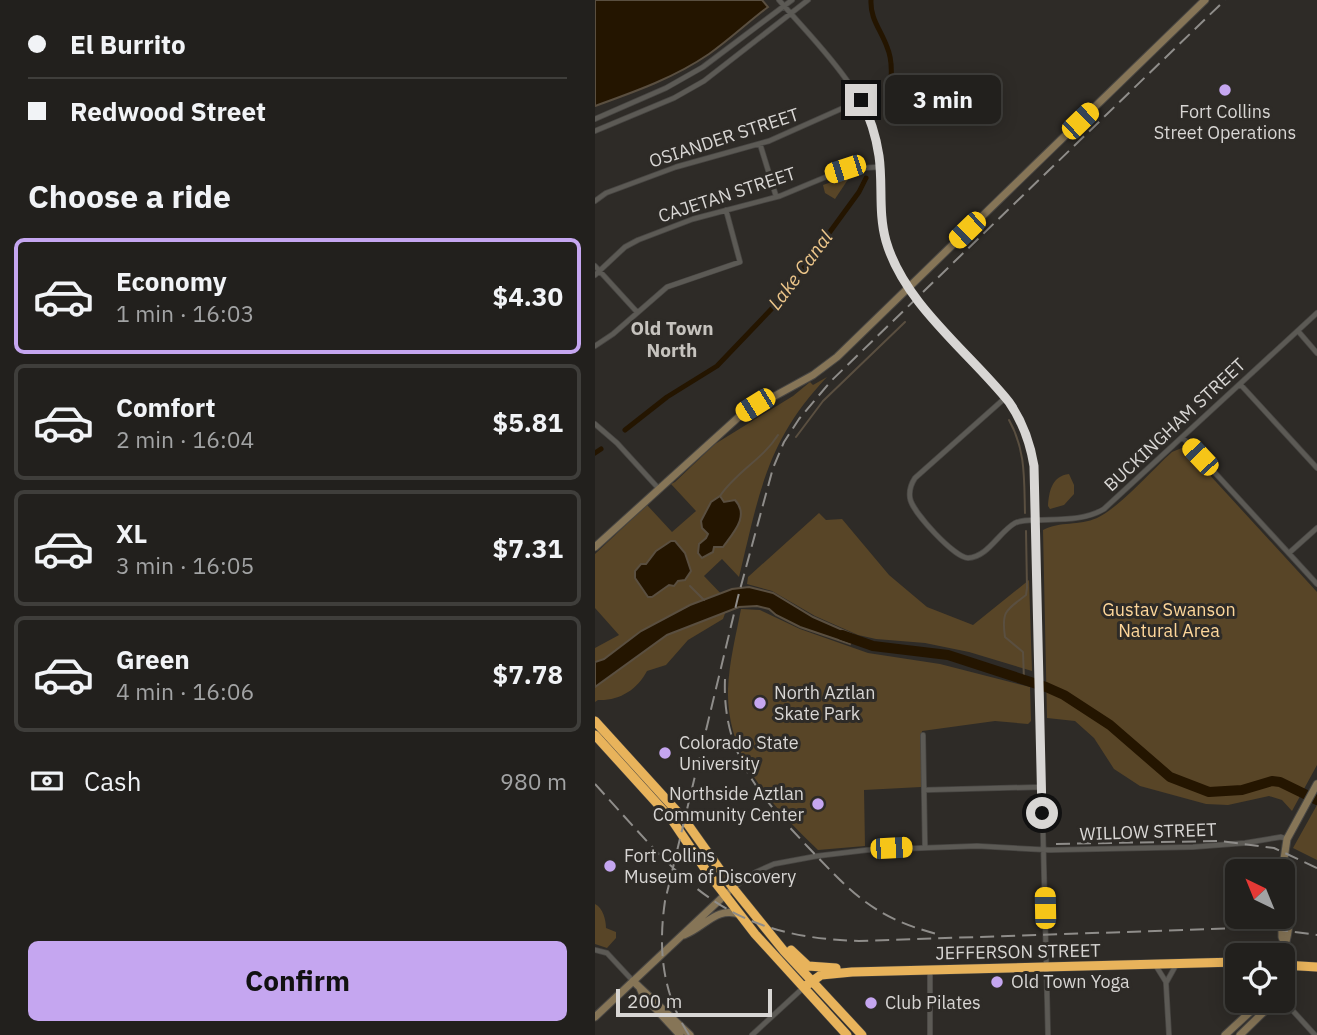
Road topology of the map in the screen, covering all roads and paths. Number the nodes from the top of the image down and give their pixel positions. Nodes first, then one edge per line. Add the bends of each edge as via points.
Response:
1 (779, 0) edge
2 (792, 0) edge
3 (808, 0) edge
4 (1205, 0) edge
5 (784, 6) junction
6 (790, 14) junction
7 (861, 100) junction
8 (595, 119) edge
9 (595, 131) edge
10 (760, 144) junction
11 (879, 167) junction
12 (776, 197) junction
13 (595, 201) edge
14 (726, 210) junction
15 (595, 266) edge
16 (597, 273) edge
17 (908, 287) junction
18 (637, 312) junction
19 (1317, 313) edge
20 (1298, 331) junction
21 (595, 346) edge
22 (1317, 353) edge
23 (1240, 384) junction
24 (1005, 398) junction
25 (595, 424) edge
26 (1182, 438) junction
27 (1317, 468) edge
28 (659, 489) junction
29 (1035, 520) junction
30 (1317, 528) edge
31 (595, 547) edge
32 (1289, 553) junction
33 (1317, 584) edge
34 (595, 721) edge
35 (923, 734) dead end
36 (595, 735) edge
37 (1317, 784) edge
38 (1042, 787) junction
39 (924, 790) junction
40 (1287, 839) junction
41 (925, 847) junction
42 (1043, 850) junction
43 (1283, 859) edge
44 (729, 891) junction
45 (741, 915) junction
46 (680, 937) junction
47 (774, 939) junction
48 (595, 950) edge
49 (1225, 962) edge
50 (1176, 964) junction
51 (1155, 965) junction
52 (1295, 966) edge
53 (1317, 967) edge
54 (1046, 968) junction
55 (930, 970) junction
56 (852, 972) junction
57 (633, 981) junction
58 (1166, 983) junction
59 (807, 984) junction
60 (640, 988) junction
61 (1249, 1013) edge
62 (1263, 1013) edge
63 (1295, 1013) edge
64 (595, 1017) edge
65 (680, 1035) edge
66 (690, 1035) edge
67 (752, 1035) edge
68 (847, 1035) edge
69 (862, 1035) edge
70 (930, 1035) edge
71 (1048, 1035) edge
72 (1169, 1035) edge
73 (1225, 1035) edge
74 (1240, 1035) edge
75 (1315, 1035) edge

1 - 5 street
2 - 5 street
3 - 6 street
4 - 17 main road
5 - 6 street
5 - 8 street via 703,67
6 - 7 street
6 - 9 street via 704,81
7 - 10 street, OSIANDER STREET
7 - 11 street via 874,130
10 - 12 street
10 - 13 street, OSIANDER STREET via 676,167
11 - 12 street, CAJETAN STREET via 845,169
11 - 17 street via 885,241
12 - 14 street, CAJETAN STREET
14 - 16 street, CAJETAN STREET via 638,240
14 - 18 street via 740,262 667,287
15 - 16 street
16 - 18 street
17 - 24 street
17 - 28 main road via 823,368 742,414
18 - 21 street
19 - 20 street, BUCKINGHAM STREET
20 - 22 street
20 - 23 street, BUCKINGHAM STREET
23 - 26 street, BUCKINGHAM STREET
23 - 27 street
24 - 29 street via 1030,445
24 - 29 street via 915,478 910,498 953,551 966,558 979,555 1013,525
25 - 28 street
26 - 29 street, BUCKINGHAM STREET via 1097,513
26 - 32 street
28 - 31 main road
29 - 38 street
30 - 32 street
32 - 33 street
34 - 44 highway via 684,819
35 - 39 street
36 - 44 highway
37 - 40 main road
38 - 39 street
38 - 42 street
39 - 41 street
40 - 42 street, WILLOW STREET via 1193,847
40 - 43 main road
41 - 42 street, WILLOW STREET
41 - 44 street, WILLOW STREET via 787,861 756,872
42 - 54 street
44 - 45 highway
44 - 46 main road
44 - 47 highway
45 - 46 main road via 719,913
45 - 59 highway
46 - 57 main road
47 - 56 highway via 808,966
47 - 59 highway
48 - 57 street via 607,953
49 - 50 highway, JEFFERSON STREET
50 - 51 highway, JEFFERSON STREET
50 - 58 street
51 - 54 highway, JEFFERSON STREET
51 - 58 street
52 - 53 highway
54 - 55 highway, JEFFERSON STREET
54 - 71 street
55 - 56 highway, JEFFERSON STREET
55 - 70 street
56 - 59 highway, JEFFERSON STREET via 824,974
57 - 60 main road
57 - 64 main road
58 - 72 street
59 - 67 street
59 - 68 highway
59 - 69 highway
60 - 65 main road
60 - 66 main road
61 - 73 main road
62 - 74 main road
63 - 75 street

